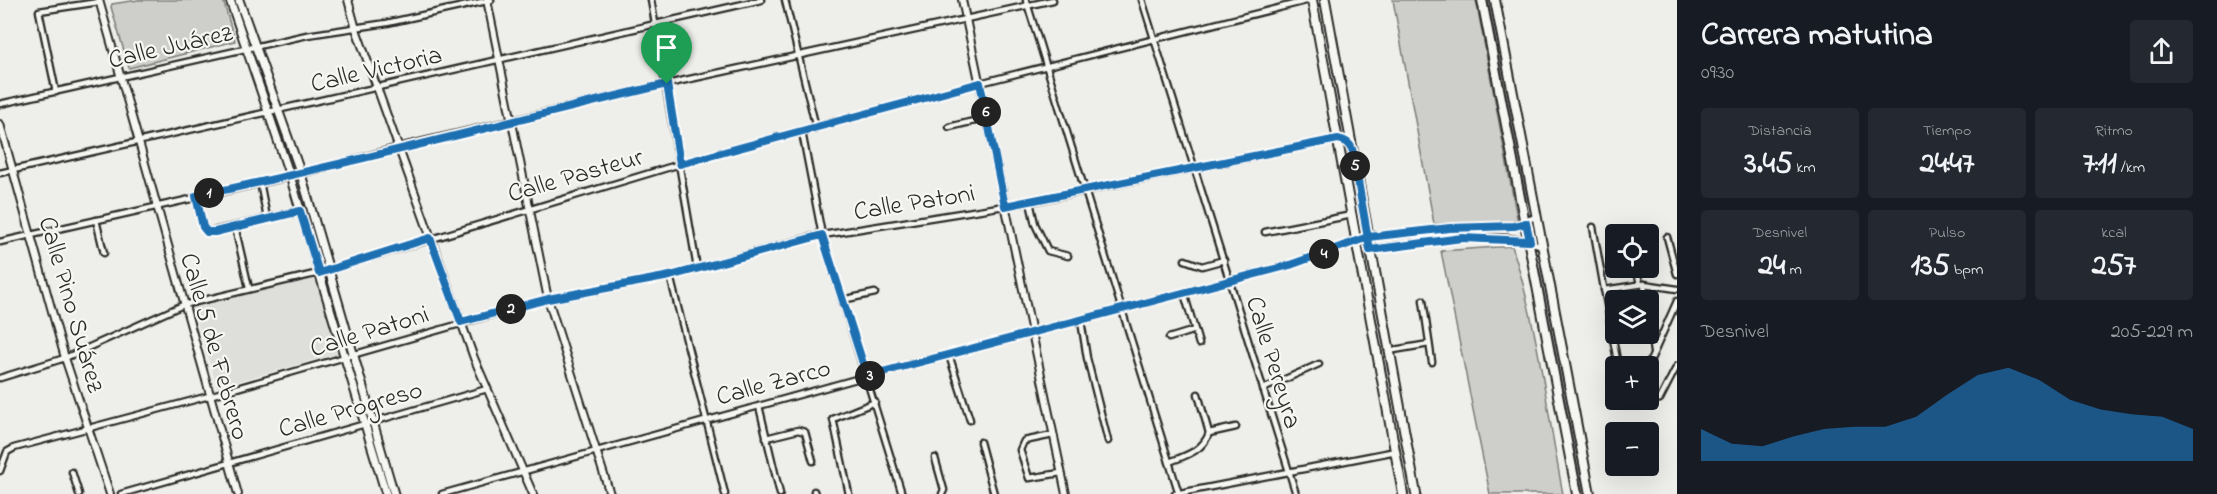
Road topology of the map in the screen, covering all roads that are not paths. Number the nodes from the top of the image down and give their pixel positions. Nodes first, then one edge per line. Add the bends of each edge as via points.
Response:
1 (230, 0) edge
2 (238, 0) edge
3 (348, 0) edge
4 (488, 0) edge
5 (651, 0) edge
6 (761, 0) edge
7 (785, 0) edge
8 (962, 0) edge
9 (1053, 0) edge
10 (1142, 0) edge
11 (1311, 0) edge
12 (1324, 0) edge
13 (1482, 0) edge
14 (1495, 0) edge
15 (99, 1) edge
16 (1027, 3) edge
17 (966, 18) junction
18 (656, 25) junction
19 (356, 29) junction
20 (1155, 38) junction
21 (255, 46) junction
22 (247, 48) junction
23 (799, 54) junction
24 (499, 59) junction
25 (1047, 66) junction
26 (121, 76) junction
27 (980, 83) junction
28 (667, 84) junction
29 (378, 89) junction
30 (56, 92) junction
31 (0, 104) edge
32 (279, 111) junction
33 (270, 113) junction
34 (987, 118) junction
35 (512, 120) junction
36 (0, 124) edge
37 (816, 128) junction
38 (949, 128) dead end
39 (801, 132) junction
40 (1338, 139) junction
41 (139, 143) junction
42 (399, 147) junction
43 (1352, 147) junction
44 (680, 164) junction
45 (1196, 168) junction
46 (14, 170) junction
47 (1356, 171) junction
48 (0, 173) edge
49 (301, 174) junction
50 (290, 176) junction
51 (260, 182) junction
52 (1346, 183) junction
53 (1087, 191) junction
54 (196, 196) junction
55 (1030, 202) junction
56 (156, 206) junction
57 (1005, 206) junction
58 (529, 207) junction
59 (300, 211) junction
60 (1352, 214) junction
61 (1535, 217) junction
62 (267, 218) junction
63 (96, 220) junction
64 (1526, 223) junction
65 (235, 226) junction
66 (1593, 227) dead end
67 (1265, 232) dead end
68 (31, 235) junction
69 (822, 235) junction
70 (1368, 237) junction
71 (1667, 237) dead end
72 (430, 238) junction
73 (1357, 241) junction
74 (1530, 241) junction
75 (0, 242) edge
76 (1542, 246) junction
77 (1370, 250) junction
78 (104, 253) dead end
79 (1068, 256) dead end
80 (1185, 260) dead end
81 (1224, 260) junction
82 (697, 268) junction
83 (328, 270) junction
84 (319, 273) junction
85 (1677, 274) edge
86 (670, 276) junction
87 (1640, 278) edge
88 (1230, 281) junction
89 (1642, 284) junction
90 (249, 288) junction
91 (1677, 289) edge
92 (1604, 290) junction
93 (1644, 290) edge
94 (875, 293) dead end
95 (1184, 293) junction
96 (548, 299) junction
97 (842, 300) junction
98 (1423, 300) dead end
99 (1677, 301) edge
100 (183, 305) junction
101 (1121, 310) junction
102 (1081, 321) junction
103 (461, 322) junction
104 (1195, 330) junction
105 (1032, 333) junction
106 (1169, 338) dead end
107 (1198, 344) dead end
108 (1429, 344) junction
109 (1652, 344) edge
110 (1388, 351) junction
111 (1653, 352) junction
112 (949, 354) junction
113 (354, 356) junction
114 (1616, 356) edge
115 (1652, 356) edge
116 (65, 357) junction
117 (345, 358) junction
118 (1432, 362) dead end
119 (1319, 364) dead end
120 (1677, 366) edge
121 (867, 376) junction
122 (0, 378) edge
123 (1263, 388) junction
124 (487, 389) junction
125 (1198, 394) dead end
126 (209, 396) junction
127 (1659, 399) edge
128 (873, 403) junction
129 (759, 406) junction
130 (706, 420) junction
131 (970, 420) dead end
132 (373, 421) junction
133 (364, 423) junction
134 (1236, 427) dead end
135 (90, 428) junction
136 (1209, 433) junction
137 (1053, 435) junction
138 (766, 438) junction
139 (1108, 441) dead end
140 (980, 442) dead end
141 (596, 450) junction
142 (1396, 451) junction
143 (1408, 456) junction
144 (935, 458) dead end
145 (813, 461) dead end
146 (1169, 462) junction
147 (229, 463) junction
148 (0, 471) edge
149 (72, 472) dead end
150 (524, 472) junction
151 (1061, 473) junction
152 (1290, 473) junction
153 (79, 494) edge
154 (110, 494) edge
155 (121, 494) edge
156 (238, 494) edge
157 (386, 494) edge
158 (394, 494) edge
159 (442, 494) edge
160 (533, 494) edge
161 (610, 494) edge
162 (725, 494) edge
163 (780, 494) edge
164 (849, 494) edge
165 (902, 494) edge
166 (942, 494) edge
167 (994, 494) edge
168 (1066, 494) edge
169 (1178, 494) edge
170 (1296, 494) edge
171 (1403, 494) edge
172 (1416, 494) edge
173 (1577, 494) edge
174 (1590, 494) edge

1 - 22 main road
2 - 21 main road
3 - 19 street
4 - 19 street, Calle Juárez
4 - 24 street
5 - 18 street
6 - 18 street, Calle Victoria
7 - 23 street
8 - 17 street
9 - 16 street
10 - 20 street, Calle Pereyra
11 - 20 street, Calle Pasteur
11 - 40 main road
12 - 43 main road
13 - 64 main road
14 - 61 main road
15 - 26 street, Calle 5 de Febrero
15 - 30 street via 39,11
16 - 17 street
16 - 25 street
17 - 23 street
17 - 27 street
18 - 24 street, Calle Victoria
18 - 28 street
19 - 21 street, Calle Juárez via 307,34
19 - 29 street
20 - 25 street, Calle Pasteur
20 - 45 street, Calle Pereyra
21 - 22 street, Calle Juárez
21 - 32 main road
22 - 26 street, Calle Juárez
22 - 33 main road
23 - 28 street
23 - 37 street
24 - 29 street, Calle Victoria
24 - 35 street
25 - 27 street, Calle Pasteur
25 - 53 street
26 - 30 street, Calle Juárez
26 - 41 street, Calle 5 de Febrero
27 - 34 street
27 - 37 street, Calle Pasteur
28 - 35 street
28 - 44 street
29 - 32 street, Calle Victoria
29 - 42 street
30 - 31 street, Calle Juárez
32 - 33 street, Calle Victoria
32 - 49 main road
33 - 41 street, Calle Victoria
33 - 50 main road
34 - 38 street
34 - 57 street
35 - 42 street
35 - 58 street
36 - 46 street, Calle Pino Suárez
37 - 39 street, Calle Pasteur
39 - 44 street, Calle Pasteur
39 - 69 street
40 - 43 main road
40 - 45 street, Calle Patoni
40 - 52 main road
41 - 46 street, Calle Victoria
41 - 56 street, Calle 5 de Febrero
42 - 49 street
42 - 72 street
43 - 47 main road
44 - 58 street, Calle Pasteur
44 - 82 street
45 - 53 street, Calle Patoni
45 - 81 street, Calle Pereyra
46 - 48 street, Calle Victoria
46 - 68 street, Calle Pino Suárez
47 - 52 main road via 1354,180
47 - 70 main road
49 - 50 street
49 - 83 main road
50 - 51 street
50 - 59 main road
51 - 54 street
51 - 62 street
52 - 60 main road
53 - 55 street, Calle Patoni
53 - 101 street
54 - 56 street
54 - 65 street via 205,230 215,232
55 - 57 street, Calle Patoni
55 - 79 street via 1048,251
56 - 63 street
56 - 100 street, Calle 5 de Febrero
57 - 69 street, Calle Patoni
57 - 105 street
58 - 72 street, Calle Pasteur
58 - 96 street
59 - 62 street
59 - 84 main road
60 - 67 street
60 - 73 main road
61 - 64 street
61 - 76 main road
62 - 65 street
63 - 68 street
63 - 78 street
64 - 70 street
64 - 74 main road
65 - 90 street
66 - 92 street
68 - 75 street
68 - 116 street, Calle Pino Suárez
69 - 82 street, Calle Patoni
69 - 97 street
70 - 73 main road
70 - 77 main road
71 - 85 street
72 - 83 street, Calle Pasteur
72 - 103 street
73 - 88 street, Calle Zarco
73 - 142 main road
74 - 76 street
74 - 77 street via 1462,238
74 - 173 main road
76 - 174 main road
77 - 110 main road
80 - 81 street via 1202,266
81 - 88 street, Calle Pereyra
82 - 86 street, Calle Patoni
83 - 84 street, Calle Pasteur
83 - 113 main road
84 - 90 street, Calle Pasteur
84 - 117 main road
86 - 96 street, Calle Patoni
86 - 130 street
87 - 89 street
88 - 95 street, Calle Zarco
88 - 123 street, Calle Pereyra
89 - 91 street
89 - 92 street
89 - 93 street
90 - 100 street, Calle Pasteur
92 - 114 street
94 - 97 street
95 - 101 street, Calle Zarco
95 - 104 street
96 - 103 street, Calle Patoni
96 - 141 street
97 - 121 street
98 - 108 street
99 - 111 street
100 - 116 street, Calle Pasteur
100 - 126 street, Calle 5 de Febrero
101 - 102 street, Calle Zarco
101 - 146 street
102 - 105 street, Calle Zarco
102 - 139 street
103 - 113 street, Calle Patoni
103 - 124 street
104 - 106 street
104 - 107 street
105 - 112 street, Calle Zarco
105 - 137 street
108 - 110 street
108 - 118 street
109 - 111 street
110 - 143 main road
111 - 115 street
112 - 121 street, Calle Zarco
112 - 131 street
113 - 117 street, Calle Patoni
113 - 132 main road
116 - 122 street, Calle Pasteur
116 - 135 street, Calle Pino Suárez
117 - 126 street, Calle Patoni
117 - 133 main road
119 - 123 street
120 - 127 street
121 - 128 street
121 - 129 street, Calle Zarco
123 - 152 street, Calle Pereyra
124 - 132 street, Calle Progreso
124 - 150 street
125 - 136 street
126 - 135 street, Calle Patoni
126 - 147 street, Calle 5 de Febrero
128 - 164 street via 833,419
128 - 165 street
129 - 130 street, Calle Zarco
129 - 138 street
130 - 141 street, Calle Zarco
130 - 162 street
132 - 133 street, Calle Progreso
132 - 158 main road
133 - 147 street, Calle Progreso
133 - 157 main road
134 - 136 street
135 - 148 street, Calle Patoni via 14,448 7,452
135 - 154 street, Calle Pino Suárez
136 - 146 street via 1194,452
137 - 151 street
137 - 151 street via 1024,441 1020,450 1029,478
138 - 145 street via 798,430 805,432
138 - 163 street
140 - 167 street
141 - 150 street, Calle Zarco
141 - 161 street
142 - 143 main road
142 - 152 street
142 - 171 main road
143 - 172 main road
144 - 166 street
146 - 169 street
147 - 155 street, Calle Progreso
147 - 156 street, Calle 5 de Febrero
149 - 153 street
150 - 159 street, Calle Zarco
150 - 160 street
151 - 168 street
152 - 169 street
152 - 170 street, Calle Pereyra

